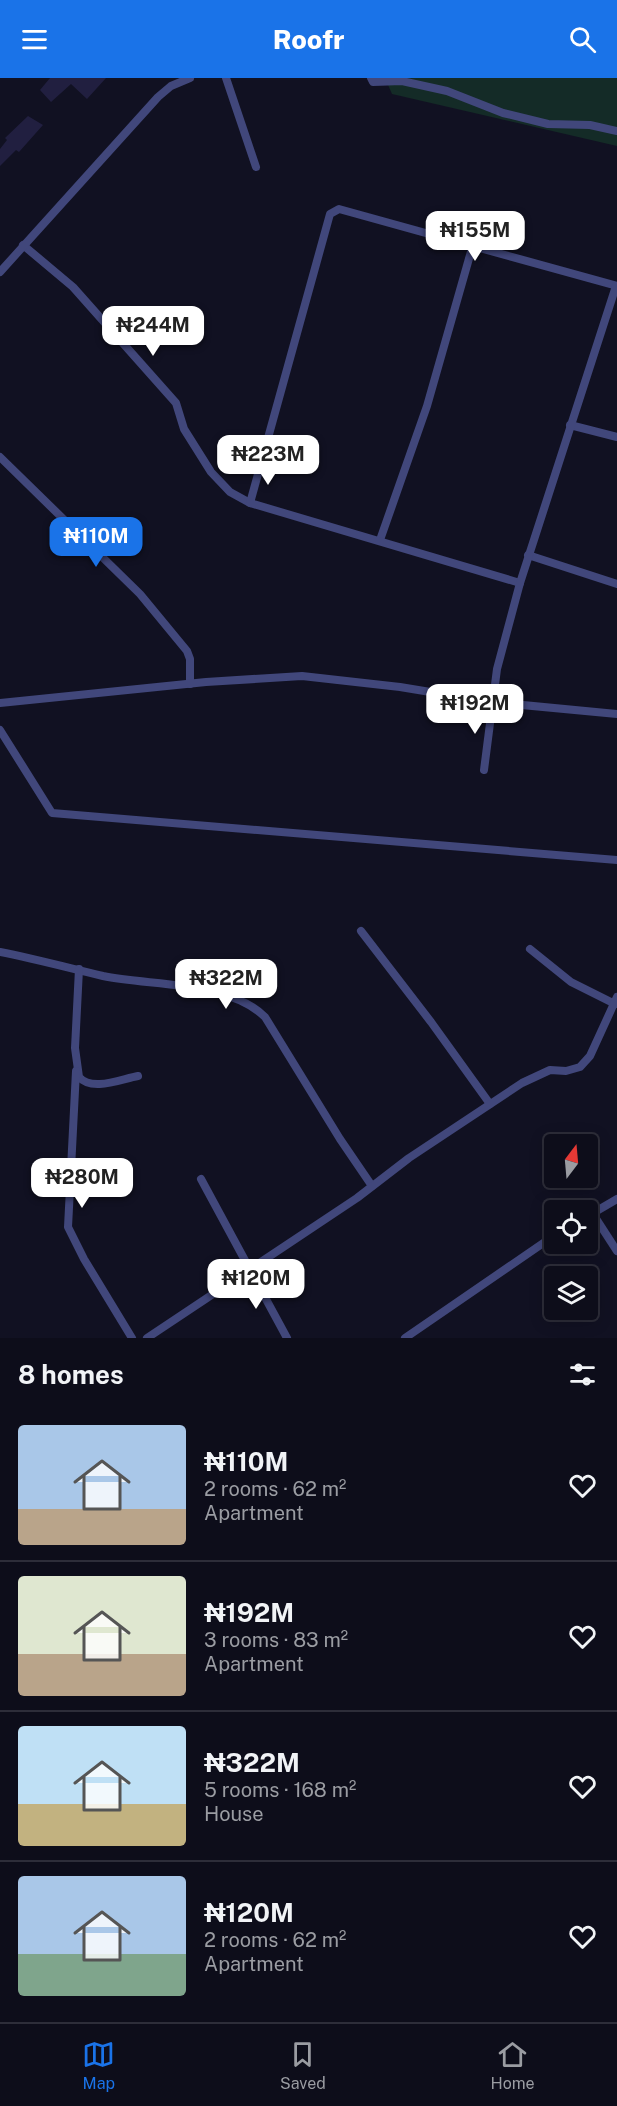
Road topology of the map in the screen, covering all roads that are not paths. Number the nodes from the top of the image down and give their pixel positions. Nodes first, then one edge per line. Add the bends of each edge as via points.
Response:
1 (190, 78) edge
2 (226, 78) edge
3 (371, 78) edge
4 (617, 131) edge
5 (256, 167) dead end
6 (23, 245) junction
7 (472, 248) junction
8 (0, 272) edge
9 (617, 286) edge
10 (570, 425) junction
11 (617, 437) edge
12 (0, 457) edge
13 (250, 502) junction
14 (380, 540) junction
15 (528, 555) junction
16 (520, 583) junction
17 (617, 584) edge
18 (190, 684) junction
19 (0, 692) edge
20 (491, 702) junction
21 (2, 703) edge
22 (617, 714) edge
23 (0, 730) edge
24 (484, 770) dead end
25 (617, 860) edge
26 (361, 931) dead end
27 (530, 950) dead end
28 (0, 952) edge
29 (79, 969) junction
30 (616, 1001) edge
31 (76, 1071) junction
32 (138, 1076) dead end
33 (490, 1104) junction
34 (201, 1179) dead end
35 (372, 1186) junction
36 (617, 1199) edge
37 (598, 1210) edge
38 (598, 1226) edge
39 (544, 1243) edge
40 (617, 1251) edge
41 (249, 1268) junction
42 (132, 1338) edge
43 (147, 1338) edge
44 (287, 1338) edge
45 (405, 1338) edge

1 - 6 street via 158,97
2 - 5 street
3 - 4 street via 447,91 503,113 548,124 590,125
6 - 8 street
6 - 13 street via 73,287 176,403 184,429 211,472 230,492
7 - 9 street
7 - 13 street via 339,209 330,214
7 - 14 street via 427,406
9 - 10 street
10 - 11 street
10 - 15 street
12 - 18 street via 140,594 187,651
13 - 14 street
14 - 16 street
15 - 16 street
15 - 17 street
16 - 20 street
18 - 20 street via 302,676
18 - 21 street
19 - 21 street
20 - 22 street
20 - 24 street
23 - 25 street via 52,813
26 - 33 street
27 - 30 street via 571,982
28 - 29 street
29 - 31 street
29 - 35 street via 205,990 255,1006
30 - 33 street via 590,1056 580,1067 542,1073
31 - 32 street via 82,1080 92,1084
31 - 42 street via 68,1227
33 - 35 street
34 - 41 street
35 - 41 street
36 - 37 street
38 - 40 street
39 - 45 street
41 - 43 street
41 - 44 street

